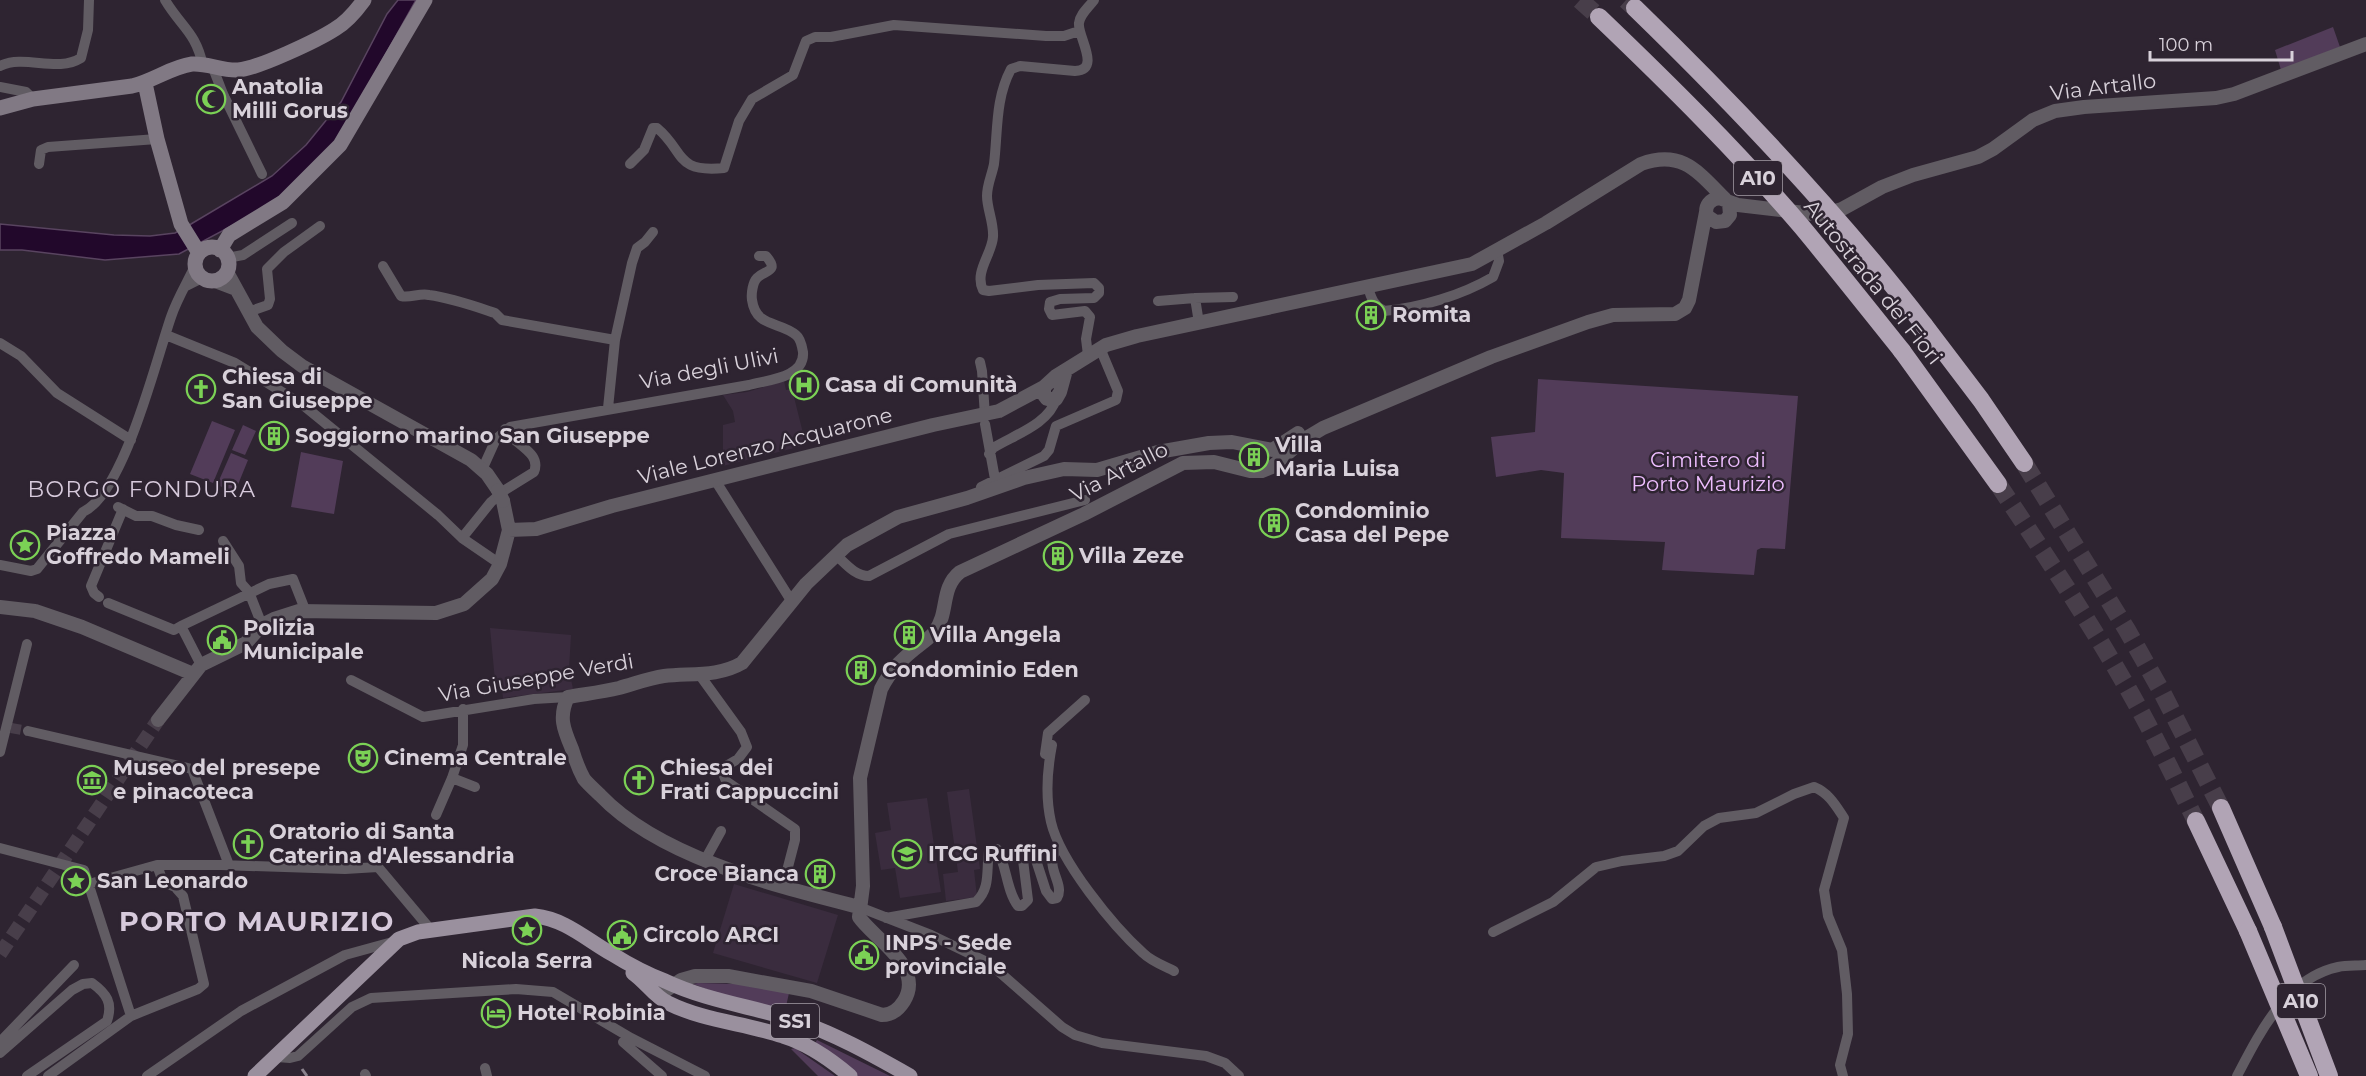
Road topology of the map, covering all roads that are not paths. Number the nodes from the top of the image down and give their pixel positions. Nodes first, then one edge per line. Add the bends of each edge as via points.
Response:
1 (89, 0) edge
2 (165, 0) edge
3 (364, 0) edge
4 (426, 0) edge
5 (1095, 0) edge
6 (1635, 8) tunnel mouth
7 (1599, 17) tunnel mouth
8 (1079, 31) junction
9 (2366, 44) edge
10 (0, 66) edge
11 (208, 67) junction
12 (145, 83) junction
13 (0, 87) edge
14 (33, 99) junction
15 (7, 106) edge
16 (157, 139) junction
17 (39, 164) dead end
18 (630, 164) dead end
19 (1694, 170) junction
20 (261, 174) dead end
21 (1706, 209) junction
22 (1726, 210) junction
23 (292, 223) dead end
24 (320, 226) dead end
25 (653, 232) dead end
26 (1497, 250) junction
27 (1700, 250) junction
28 (759, 256) dead end
29 (210, 263) junction
30 (383, 266) dead end
31 (1368, 287) junction
32 (1233, 297) dead end
33 (1195, 298) junction
34 (1158, 301) dead end
35 (248, 312) junction
36 (1199, 323) junction
37 (166, 335) junction
38 (615, 340) junction
39 (0, 343) edge
40 (1094, 352) junction
41 (980, 362) dead end
42 (1050, 392) junction
43 (608, 408) junction
44 (1352, 415) junction
45 (985, 420) junction
46 (506, 429) junction
47 (131, 440) junction
48 (989, 454) junction
49 (2024, 464) tunnel mouth
50 (482, 470) junction
51 (995, 479) junction
52 (715, 480) junction
53 (1998, 484) tunnel mouth
54 (1084, 500) dead end
55 (955, 502) junction
56 (199, 530) dead end
57 (509, 530) junction
58 (462, 538) junction
59 (223, 540) dead end
60 (836, 555) junction
61 (500, 564) junction
62 (0, 565) edge
63 (249, 592) junction
64 (792, 602) junction
65 (0, 607) edge
66 (306, 612) junction
67 (262, 625) junction
68 (181, 626) junction
69 (27, 644) dead end
70 (197, 670) junction
71 (699, 674) junction
72 (351, 680) dead end
73 (568, 697) junction
74 (1085, 700) dead end
75 (463, 709) junction
76 (158, 720) tunnel mouth
77 (6, 727) edge
78 (28, 731) tunnel mouth
79 (1052, 745) dead end
80 (0, 752) edge
81 (1047, 769) junction
82 (452, 778) junction
83 (475, 787) dead end
84 (2221, 808) tunnel mouth
85 (436, 815) dead end
86 (2196, 820) tunnel mouth
87 (721, 831) dead end
88 (1059, 847) junction
89 (0, 848) edge
90 (705, 860) junction
91 (157, 865) junction
92 (229, 865) junction
93 (89, 884) junction
94 (783, 886) junction
95 (859, 907) junction
96 (886, 918) junction
97 (431, 930) junction
98 (1493, 932) dead end
99 (396, 941) junction
100 (613, 955) junction
101 (74, 965) dead end
102 (2366, 965) edge
103 (1174, 971) dead end
104 (665, 991) junction
105 (131, 1016) junction
106 (623, 1042) dead end
107 (0, 1052) edge
108 (277, 1057) junction
109 (27, 1076) edge
110 (48, 1076) edge
111 (147, 1076) edge
112 (255, 1076) edge
113 (662, 1076) edge
114 (705, 1076) edge
115 (850, 1076) edge
116 (910, 1076) edge
117 (1239, 1076) edge
118 (1843, 1076) edge
119 (2236, 1076) edge
120 (2309, 1076) edge
121 (2329, 1076) edge

1 - 10 street via 88,30 81,58 72,63 13,62
2 - 11 street via 175,17 192,33
3 - 11 main road via 337,28 257,66 236,70
4 - 29 main road via 340,145 283,202 229,235
5 - 8 street via 1083,12
6 - 49 highway, Autostrada dei Fiori / A10, bridge via 1814,191 1924,325
7 - 53 highway, Autostrada dei Fiori / A10, bridge via 1802,227 1902,351
8 - 18 street via 1046,36 894,25 814,37 806,41 793,75 756,95 743,111 724,168 687,164 657,128 653,128 644,150
8 - 40 street via 1088,62 1081,71 1020,66 1011,69 1006,79 996,118 993,170 987,184 993,239 982,268 981,288 988,291 1094,283 1099,288 1094,298 1060,299 1050,302 1048,309 1052,315 1085,311 1090,317 1086,339
9 - 22 street, Via Artallo via 2216,98 2055,111 2033,120 1978,157 1913,175 1821,215 1752,206
11 - 12 main road via 179,67
11 - 20 street
12 - 14 main road
12 - 16 main road
13 - 14 street via 26,92
14 - 15 main road
16 - 17 street via 48,147 41,150
16 - 29 main road via 181,224
19 - 21 street
19 - 22 street via 1702,175
19 - 26 street via 1665,157 1641,164
21 - 22 street, Via Artallo via 1714,198
21 - 22 street via 1712,221
21 - 27 street, Via Artallo
22 - 27 street, Via Artallo
23 - 29 street via 243,255
24 - 35 street via 267,269 268,305
25 - 38 street via 637,248
26 - 31 street via 1454,270
26 - 31 street via 1499,261 1493,277 1438,299 1384,311 1377,308
27 - 44 street, Via Artallo via 1689,300 1675,314 1613,315 1588,322 1491,357
28 - 43 street, Via degli Ulivi via 766,255 772,267 753,284 752,300 759,317 799,339 801,364 788,375 749,385
29 - 35 street via 236,289
29 - 37 street via 186,286
30 - 38 street via 401,296 438,296 495,314 502,320
31 - 36 street
32 - 33 street
33 - 34 street
33 - 36 street
35 - 50 street via 265,336 295,362
36 - 40 street via 1137,336
37 - 47 street
37 - 58 street via 235,363 303,405
38 - 43 street
39 - 47 street via 21,356 57,393
40 - 42 street via 1066,370
40 - 51 street via 1118,391 1116,400 1056,426 1044,456
41 - 45 street
42 - 45 street, Viale Lorenzo Acquarone via 1030,395
42 - 48 street via 1044,417
43 - 46 street, Via degli Ulivi
44 - 55 street, Via Giuseppe Verdi via 1327,418 1272,450 1232,442 1209,443 1158,452 1097,470 1064,469 1024,478
44 - 95 street, Via Artallo via 1303,440 1266,470 1250,471 1214,462 1183,463 954,576 935,632 896,664 882,689 860,778 863,886
45 - 48 street
45 - 52 street, Viale Lorenzo Acquarone via 933,425
46 - 50 street via 496,439
46 - 58 street via 512,440 533,456 534,472 491,502
47 - 62 street via 102,494 37,569
48 - 51 street
50 - 57 street via 500,495
51 - 55 street
52 - 57 street, Viale Lorenzo Acquarone via 544,527
52 - 64 street
54 - 60 street via 949,534 869,576 851,569
55 - 60 street, Via Giuseppe Verdi via 889,521
56 - 68 street via 152,516 136,516 120,508 91,586 103,600 174,630
57 - 61 street
58 - 61 street
59 - 63 street via 239,566 240,583
60 - 64 street, Via Giuseppe Verdi
61 - 66 street via 475,597 449,610 422,614
63 - 66 street via 293,579
63 - 67 street
63 - 68 street
64 - 71 street, Via Giuseppe Verdi via 742,663 727,670
65 - 70 street via 35,610
66 - 67 street via 293,612
67 - 70 street via 246,643
68 - 70 street
69 - 77 street
70 - 76 street
71 - 73 street, Via Giuseppe Verdi via 665,676
71 - 94 street via 741,732 747,747 726,766 726,781 795,829
72 - 75 street, Via Giuseppe Verdi via 423,717
73 - 75 street, Via Giuseppe Verdi
73 - 90 street via 562,723 585,779 627,818
74 - 81 street via 1048,733
75 - 82 street via 463,746
77 - 80 street
78 - 92 street via 192,769
79 - 81 street
81 - 88 street via 1047,799
82 - 83 street
82 - 85 street
84 - 121 highway, A10, bridge via 2273,927
86 - 120 highway, A10, bridge
87 - 90 street
88 - 96 street via 1052,861 1059,888 1057,898 1052,899 1046,891 1035,856 1026,854 1023,860 1028,900 1018,906 1001,855 993,849 989,851 988,879 976,902
88 - 103 street via 1120,929 1144,954
89 - 93 street via 80,867
90 - 94 street
91 - 92 street
91 - 93 street
91 - 105 street via 163,882 183,896 205,981 198,988
92 - 97 street via 378,867
93 - 105 street
94 - 95 street
95 - 96 street
95 - 104 street via 859,917 897,955 908,978 906,999 893,1013 882,1015 811,991 728,976 694,975
96 - 117 street via 931,934 989,963 1075,1035 1102,1043 1206,1056 1225,1063
97 - 99 main road, SS1
97 - 100 main road, SS1 via 524,916 543,917 565,925
98 - 118 street via 1553,902 1596,867 1664,856 1678,851 1704,826 1719,818 1756,813 1807,788 1821,789 1844,818 1824,890 1828,916 1842,950 1847,994 1848,1034 1840,1065
99 - 108 main road, SS1
99 - 111 street via 345,955 241,1011
100 - 104 main road, SS1
100 - 104 main road, SS1
101 - 107 street via 1,1041
102 - 119 street via 2337,967 2310,979 2285,999 2262,1029
104 - 115 main road, SS1 via 698,1014 806,1045
104 - 116 main road, SS1 via 806,1024
105 - 110 street
106 - 113 street
107 - 109 street via 72,990 92,983 103,991 110,1006 107,1021
108 - 112 main road, SS1
108 - 114 street via 298,1056 352,1007 371,998 516,990 558,994 589,1015

